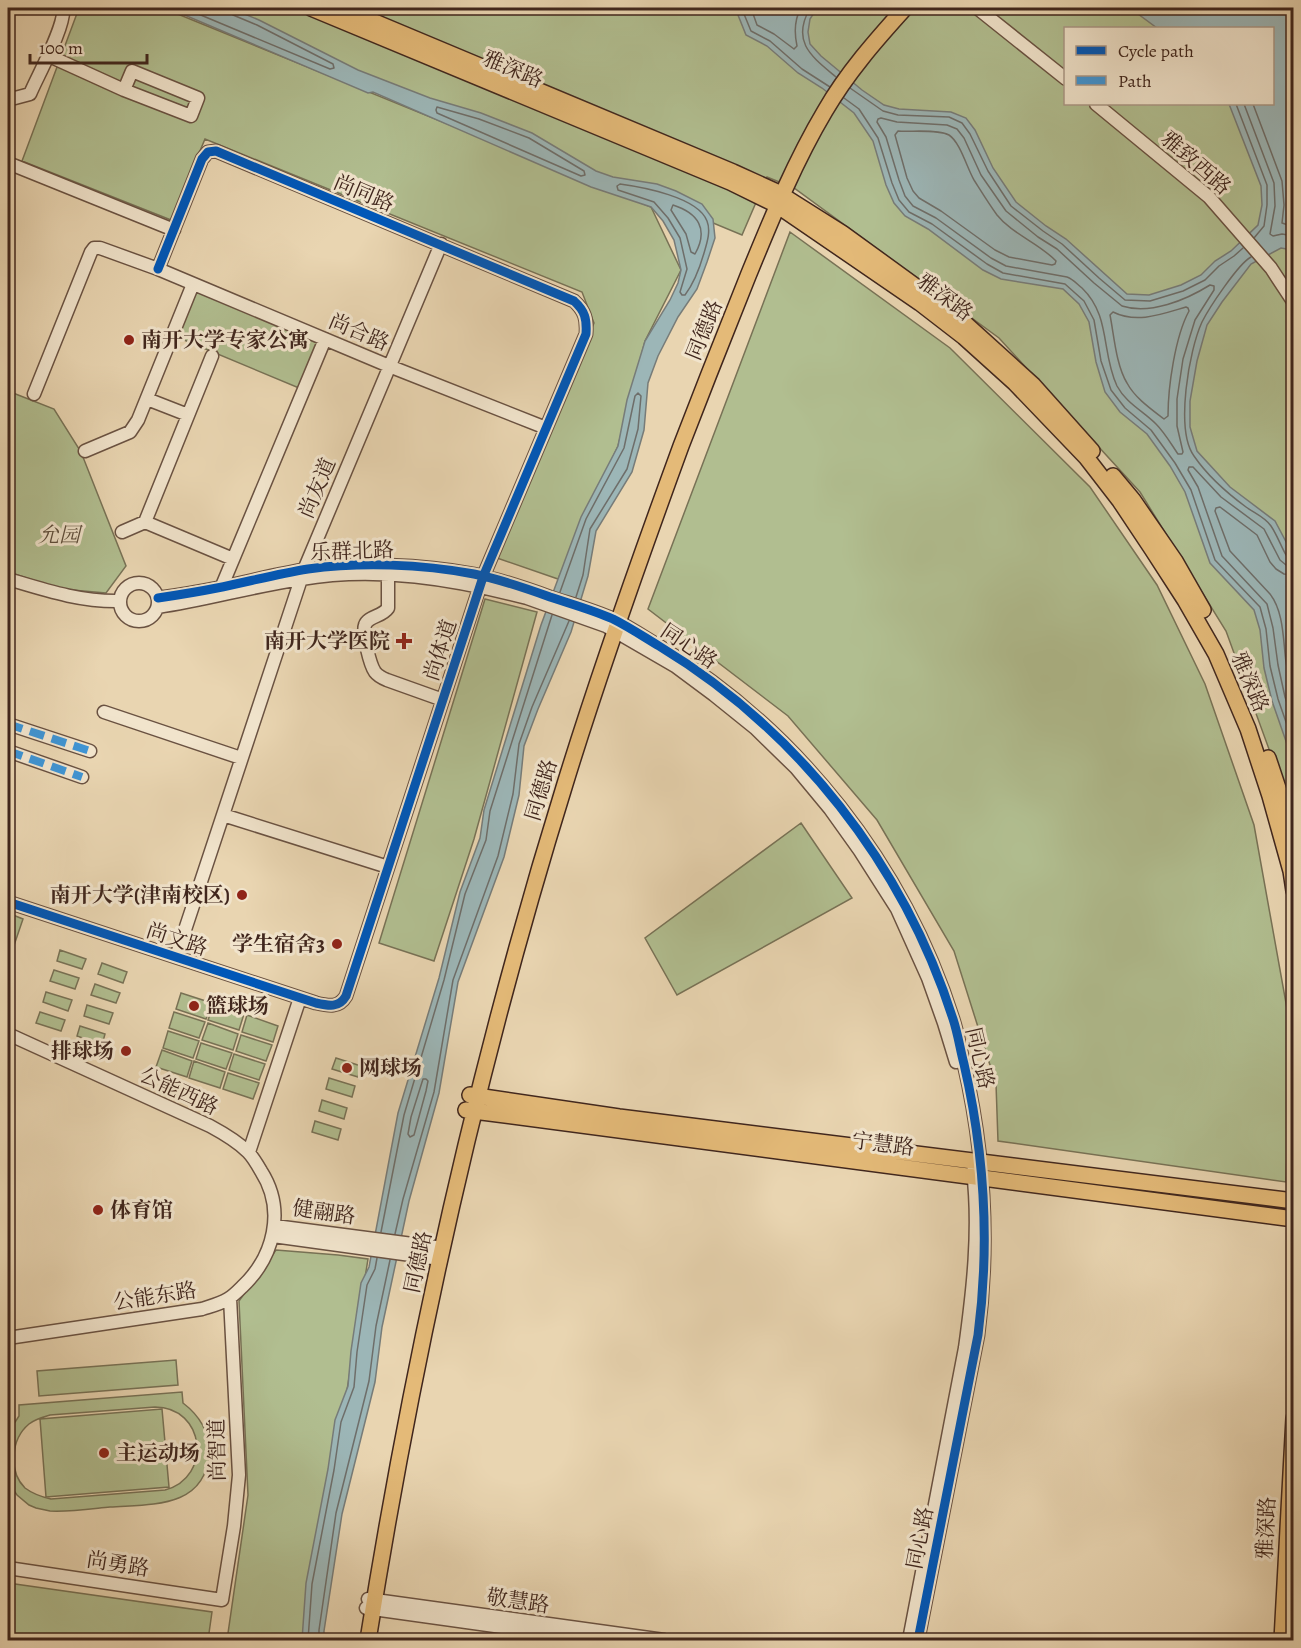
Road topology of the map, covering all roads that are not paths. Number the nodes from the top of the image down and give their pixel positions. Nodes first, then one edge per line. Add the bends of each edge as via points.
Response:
1 (63, 8) edge
2 (311, 8) edge
3 (341, 8) edge
4 (894, 8) edge
5 (905, 8) edge
6 (977, 8) edge
7 (47, 56) junction
8 (849, 67) junction
9 (1064, 78) edge
10 (124, 90) junction
11 (8, 97) edge
12 (1097, 105) edge
13 (8, 163) edge
14 (786, 176) junction
15 (754, 187) junction
16 (776, 196) junction
17 (174, 230) junction
18 (441, 244) junction
19 (158, 269) junction
20 (193, 284) junction
21 (1293, 303) edge
22 (582, 308) joint
23 (324, 339) junction
24 (212, 356) dead end
25 (389, 366) junction
26 (34, 394) dead end
27 (147, 399) junction
28 (188, 415) junction
29 (546, 428) junction
30 (85, 451) dead end
31 (145, 522) junction
32 (122, 532) dead end
33 (233, 559) junction
34 (388, 570) junction
35 (303, 574) junction
36 (8, 579) edge
37 (482, 581) junction
38 (219, 592) junction
39 (120, 601) junction
40 (158, 603) junction
41 (612, 624) junction
42 (443, 700) junction
43 (104, 712) dead end
44 (8, 724) edge
45 (8, 752) edge
46 (90, 752) dead end
47 (241, 758) junction
48 (82, 777) dead end
49 (223, 815) junction
50 (1293, 845) edge
51 (388, 867) junction
52 (1293, 891) edge
53 (8, 902) edge
54 (176, 957) junction
55 (300, 998) junction
56 (336, 1005) joint
57 (8, 1034) edge
58 (474, 1096) junction
59 (470, 1111) junction
60 (249, 1152) junction
61 (977, 1170) junction
62 (1293, 1201) edge
63 (1293, 1219) edge
64 (274, 1231) junction
65 (437, 1253) junction
66 (230, 1298) junction
67 (8, 1338) edge
68 (1293, 1418) edge
69 (1293, 1530) edge
70 (8, 1568) edge
71 (222, 1600) joint
72 (370, 1605) junction
73 (360, 1641) edge
74 (368, 1641) edge
75 (594, 1641) edge
76 (664, 1641) edge
77 (909, 1641) edge
78 (918, 1641) edge
79 (1282, 1641) edge
80 (1288, 1641) edge

1 - 7 street via 60,29
2 - 15 main road, 雅深路
3 - 15 main road, 雅深路
4 - 8 main road, 同德路
5 - 8 main road, 同德路
6 - 9 street
7 - 10 street
7 - 11 street via 30,94
8 - 14 main road, 同德路
10 - 10 street via 191,116 198,98 132,71
12 - 21 street, 雅致西路 via 1209,197 1271,268
13 - 17 street
14 - 15 main road
14 - 16 main road, 同德路
15 - 16 main road
16 - 41 main road, 同德路 via 662,470
16 - 50 main road, 雅深路 via 842,233 959,318 1033,385 1133,500 1175,561 1215,632 1258,729
16 - 52 main road, 雅深路 via 964,337 1086,457 1120,501 1216,654 1251,740 1291,871
17 - 18 street, 尚同路 via 202,159 208,152 216,151
17 - 19 street
18 - 22 street, 尚同路 via 574,301
18 - 25 street, 尚友道
19 - 20 street, 尚合路
19 - 26 street, 尚合路 via 94,248
20 - 23 street, 尚合路
20 - 27 street
22 - 29 street, 尚体道 via 586,334
23 - 25 street, 尚合路
23 - 33 street
24 - 28 street
25 - 29 street, 尚合路
25 - 35 street, 尚友道
27 - 28 street
27 - 30 street via 130,432
28 - 31 street
29 - 37 street, 尚体道
31 - 32 street
31 - 33 street
33 - 38 street
34 - 35 street, 乐群北路 via 364,565
34 - 37 street, 乐群北路 via 434,569
34 - 42 street via 387,608 365,625 373,669 379,677
35 - 38 street, 乐群北路
35 - 47 street, 尚友道
36 - 39 street via 64,595
37 - 41 street, 乐群北路
37 - 42 street, 尚体道
38 - 40 street, 乐群北路
39 - 40 street via 128,587 143,583 153,589
39 - 40 street via 125,616 134,621 151,617
41 - 58 main road, 同德路
41 - 61 street, 同心路 via 682,660 732,697 808,770 867,842 921,935 953,1020 970,1092
42 - 51 street, 尚体道
43 - 47 street
44 - 46 street
45 - 48 street
47 - 49 street, 尚友道
49 - 51 street
49 - 54 street, 尚友道
51 - 56 street, 尚体道 via 346,996
53 - 54 street, 尚文路
54 - 55 street, 尚文路
55 - 56 street, 尚文路
55 - 60 street
57 - 60 street, 公能西路 via 210,1126
58 - 59 main road, 同德路
58 - 61 main road, 宁慧路
59 - 61 main road, 宁慧路
59 - 65 main road, 同德路
60 - 64 street, 公能西路 via 272,1194
61 - 62 main road, 宁慧路
61 - 63 main road, 宁慧路
61 - 77 street, 同心路 via 975,1259 965,1348
61 - 78 street, 同心路 via 986,1245 978,1335
64 - 65 street, 健翮路
64 - 66 street, 公能东路 via 253,1277
65 - 72 main road, 同德路
66 - 67 street, 公能东路 via 202,1309
66 - 71 street, 尚智道 via 239,1475
68 - 79 main road, 雅深路
69 - 80 main road, 雅深路
70 - 71 street, 尚勇路
72 - 73 main road, 同德路
72 - 74 main road, 同德路
72 - 75 street, 敬慧路
72 - 76 street, 敬慧路

